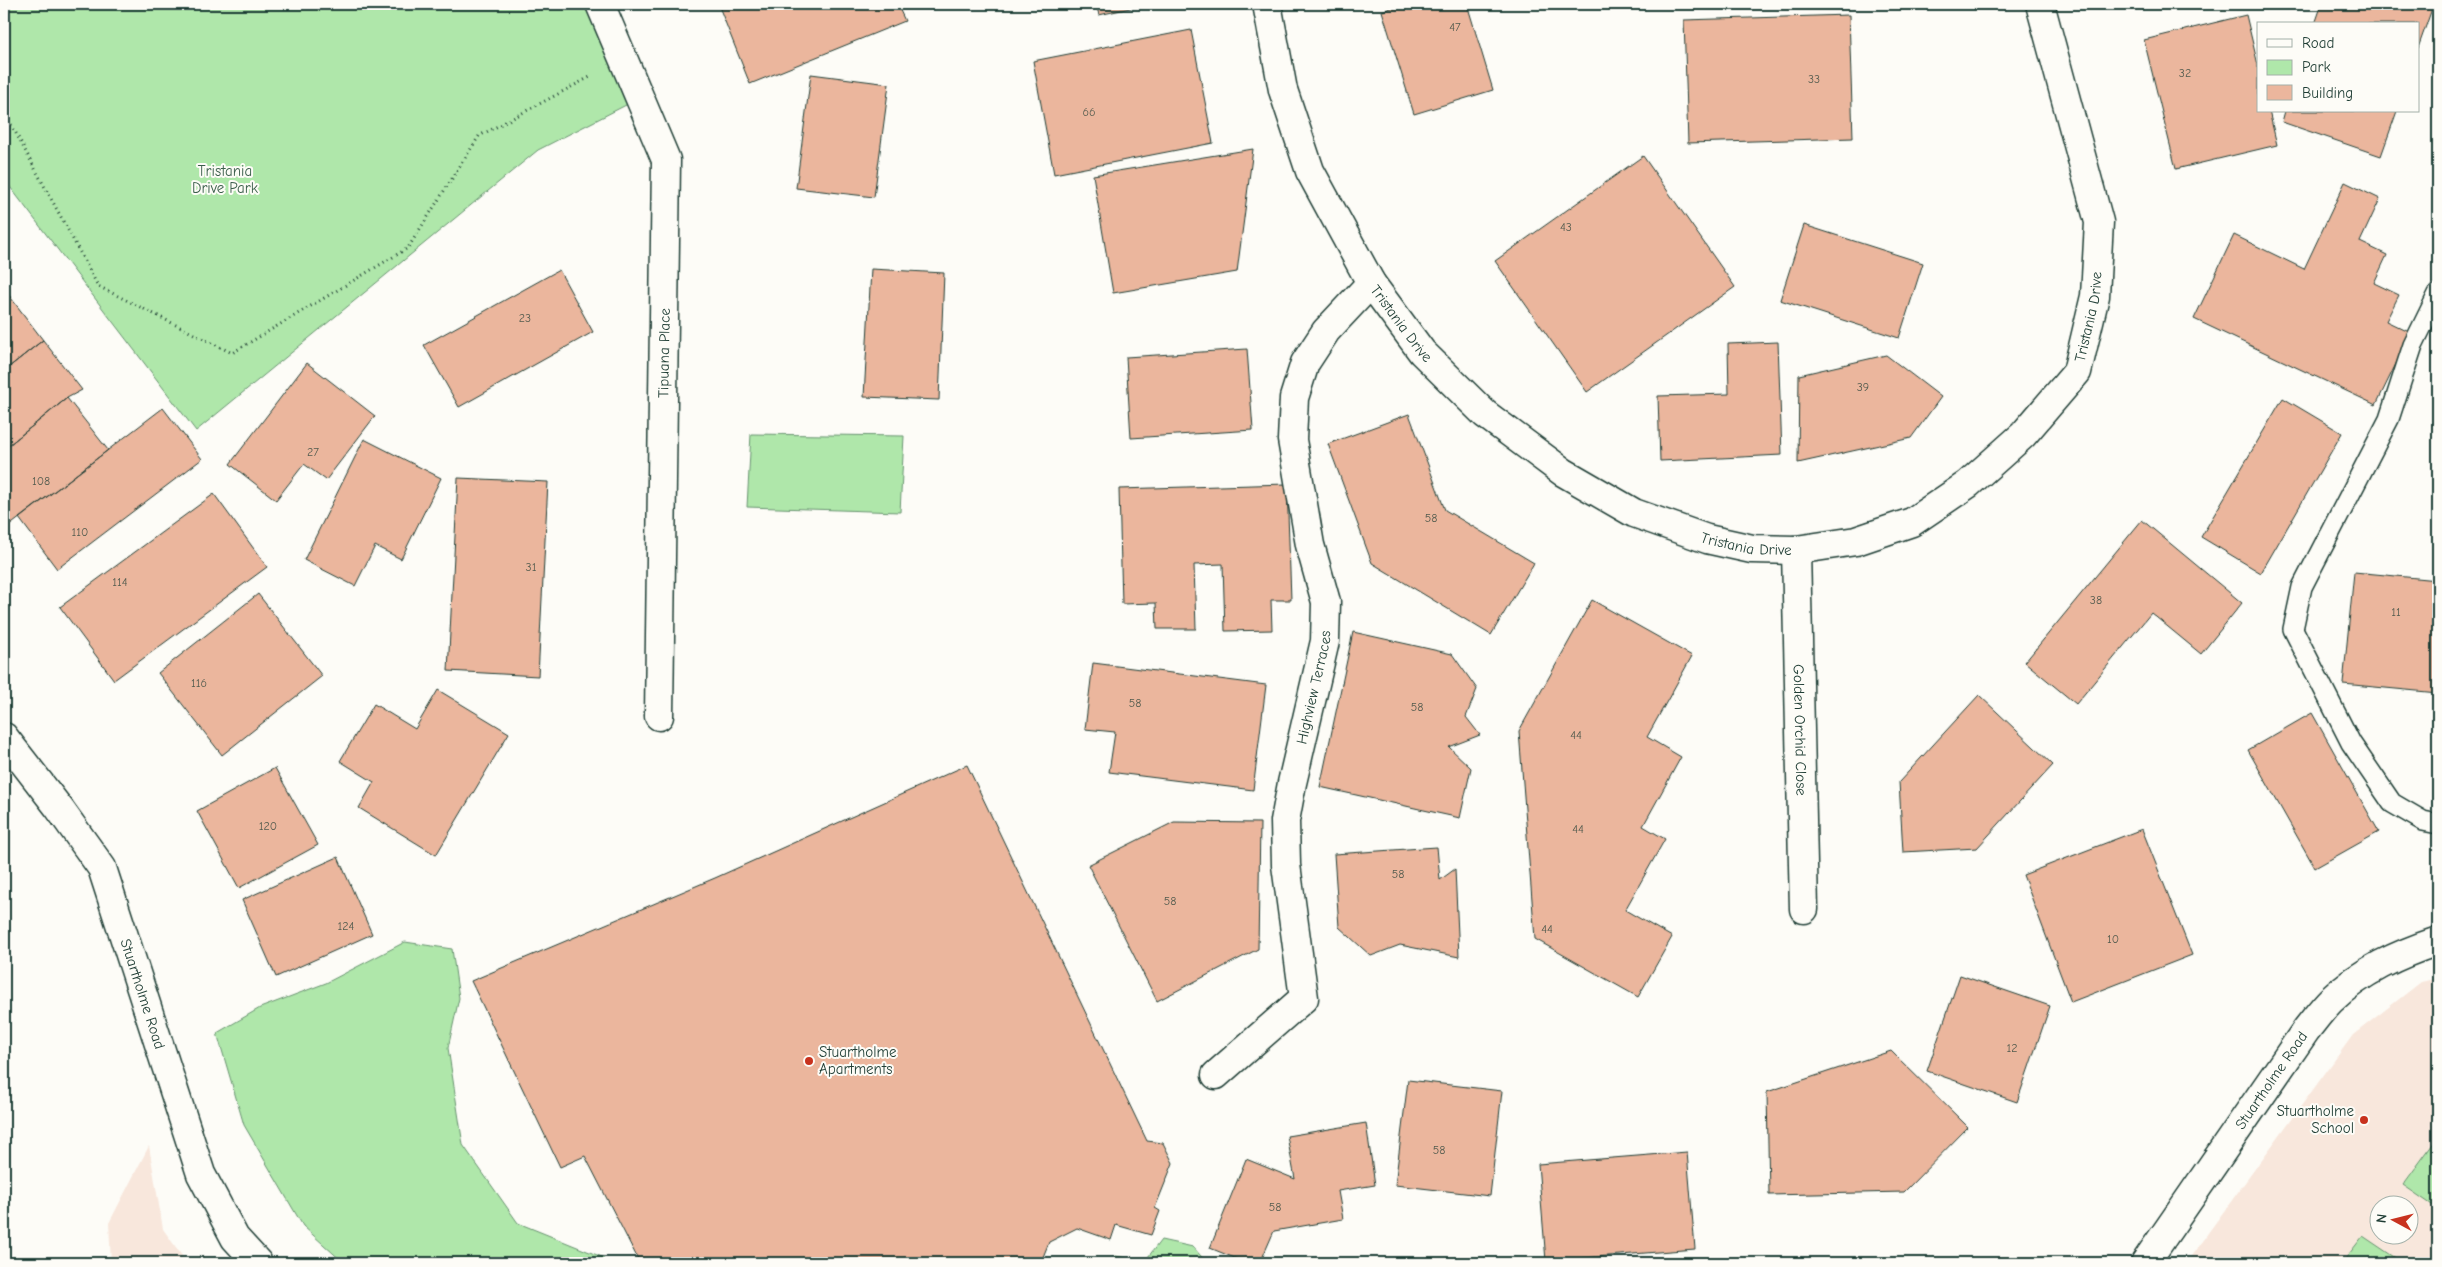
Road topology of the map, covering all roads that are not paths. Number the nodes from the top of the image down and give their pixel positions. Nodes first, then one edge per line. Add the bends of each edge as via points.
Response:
1 (600, 4) edge
2 (1267, 4) edge
3 (2040, 4) edge
4 (1371, 283) junction
5 (2438, 294) edge
6 (1796, 550) junction
7 (659, 716) dead end
8 (4, 737) edge
9 (2438, 824) edge
10 (1804, 909) dead end
11 (2438, 941) edge
12 (1216, 1076) dead end
13 (258, 1263) edge
14 (2144, 1263) edge

1 - 7 street, Tipuana Place via 666,160
2 - 4 street, Tristania Drive via 1283,90 1310,171
3 - 6 street, Tristania Drive via 2099,222 2095,296 2077,372 2023,435 1968,484 1912,522 1856,541
4 - 6 street, Tristania Drive via 1422,352 1478,407 1562,472 1634,513 1707,539 1752,550
4 - 12 street, Highview Terraces via 1326,331 1305,363 1294,398 1292,440 1310,545 1326,602 1325,641 1285,821 1286,865 1304,998
5 - 9 lane via 2413,345 2389,419 2302,586 2294,629 2351,743 2392,803 2423,820
6 - 10 street, Golden Orchid Close
8 - 13 street, Stuartholme Road via 102,868 201,1174 236,1238
11 - 14 street, Stuartholme Road via 2403,953 2359,976 2330,1000

